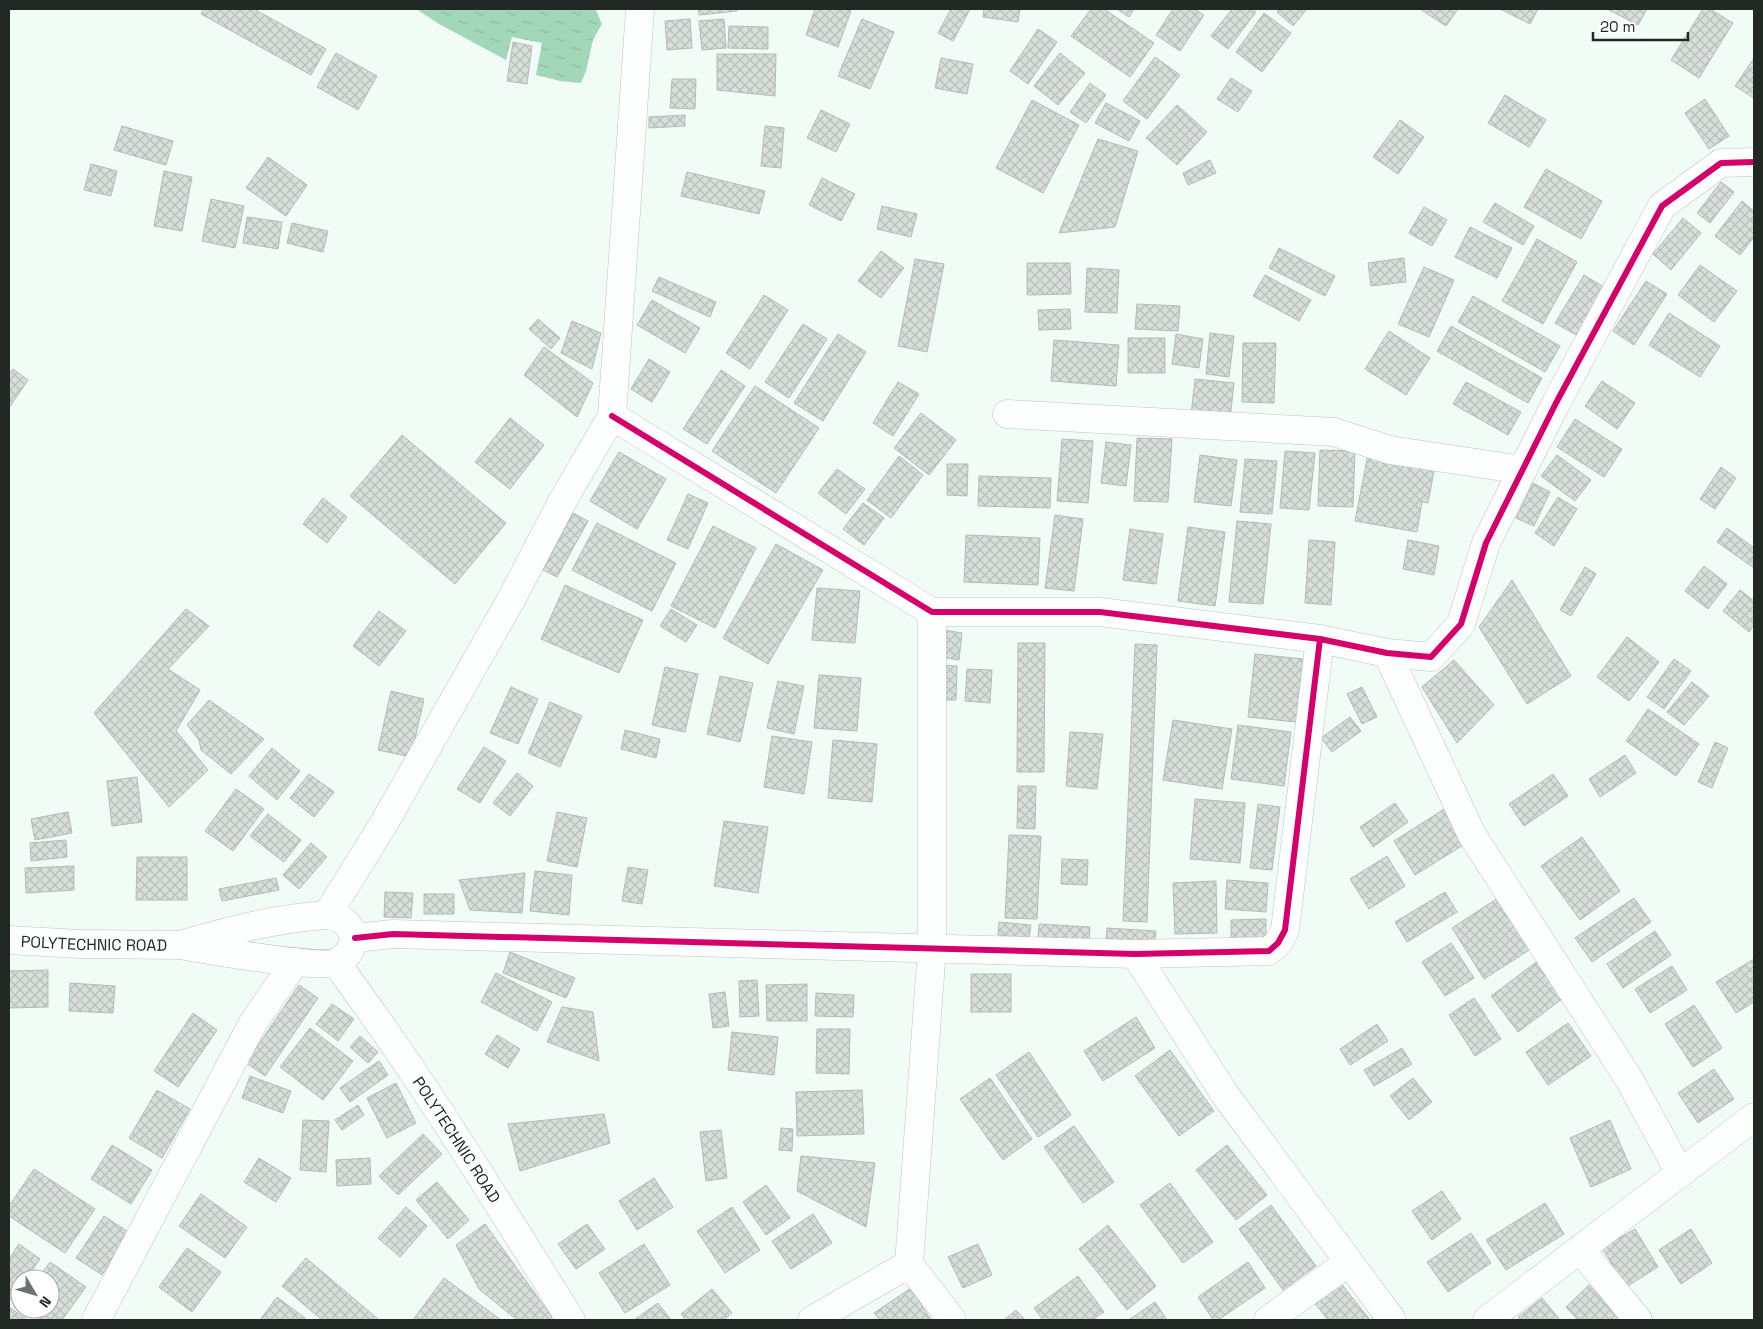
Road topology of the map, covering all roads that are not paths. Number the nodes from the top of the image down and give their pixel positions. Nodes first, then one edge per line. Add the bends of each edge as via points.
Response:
1 (640, 9) edge
2 (1754, 162) edge
3 (1007, 414) dead end
4 (612, 416) junction
5 (1523, 470) junction
6 (932, 612) junction
7 (1320, 640) junction
8 (1387, 652) junction
9 (327, 915) junction
10 (355, 938) junction
11 (9, 940) edge
12 (180, 945) junction
13 (932, 948) junction
14 (1135, 954) junction
15 (295, 962) junction
16 (336, 963) junction
17 (1754, 1117) edge
18 (1680, 1172) junction
19 (1580, 1249) junction
20 (1349, 1262) junction
21 (909, 1264) junction
22 (96, 1320) edge
23 (571, 1320) edge
24 (812, 1320) edge
25 (952, 1320) edge
26 (1268, 1320) edge
27 (1392, 1320) edge
28 (1487, 1320) edge
29 (1638, 1320) edge

1 - 4 street
2 - 5 street via 1721,163 1662,206
3 - 5 street via 1334,432 1390,450
4 - 6 street
4 - 9 street via 562,500 512,598 383,826
5 - 8 street via 1486,543 1461,624 1431,657
6 - 7 street via 1100,612
6 - 13 street
7 - 8 street
7 - 14 street via 1285,930 1278,943 1269,952
8 - 18 street via 1472,836 1629,1078
9 - 10 street via 340,918 350,926
9 - 12 street, POLYTECHNIC ROAD via 227,931
10 - 13 street via 393,934
10 - 16 street via 350,952
11 - 12 street, POLYTECHNIC ROAD
12 - 15 street, POLYTECHNIC ROAD
13 - 14 street
13 - 21 street
14 - 20 street via 1226,1096
15 - 16 street, POLYTECHNIC ROAD
15 - 22 street via 253,1023
16 - 23 street, POLYTECHNIC ROAD via 477,1169
17 - 18 street
18 - 19 street
19 - 28 street
19 - 29 street
20 - 26 street
20 - 27 street
21 - 24 street
21 - 25 street

